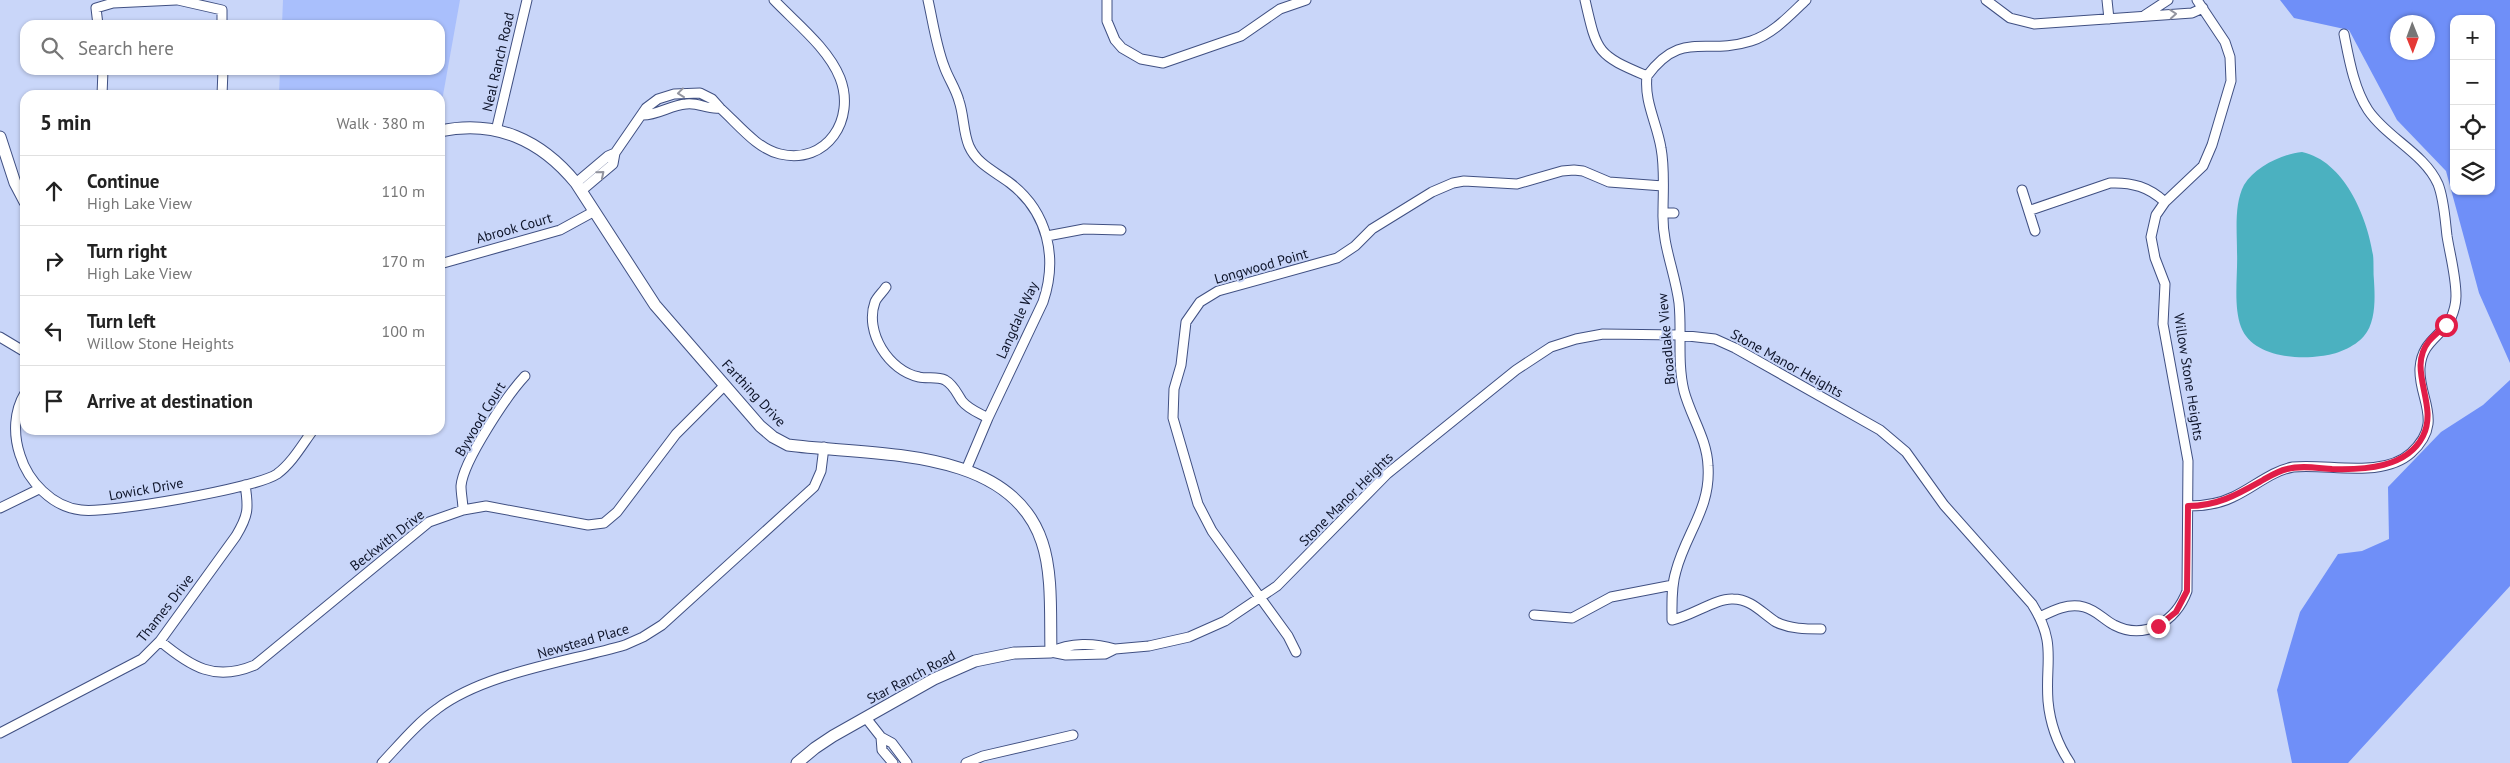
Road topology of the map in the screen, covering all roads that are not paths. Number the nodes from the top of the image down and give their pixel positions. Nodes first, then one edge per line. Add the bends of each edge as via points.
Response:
1 (177, 0) edge
2 (527, 0) edge
3 (774, 0) edge
4 (928, 0) edge
5 (1106, 0) edge
6 (1306, 0) edge
7 (1585, 0) edge
8 (1806, 0) edge
9 (1986, 0) edge
10 (2107, 0) edge
11 (2168, 0) edge
12 (2200, 4) edge
13 (2142, 17) junction
14 (2109, 19) junction
15 (97, 20) edge
16 (222, 20) edge
17 (2344, 34) dead end
18 (103, 75) edge
19 (223, 75) edge
20 (1647, 76) junction
21 (102, 90) edge
22 (222, 90) edge
23 (445, 130) edge
24 (496, 130) junction
25 (0, 137) edge
26 (1663, 186) junction
27 (578, 187) junction
28 (2022, 190) dead end
29 (20, 192) edge
30 (2165, 202) junction
31 (2031, 210) junction
32 (593, 212) junction
33 (1663, 213) junction
34 (1674, 213) dead end
35 (1121, 230) dead end
36 (2036, 231) dead end
37 (1046, 236) junction
38 (445, 263) edge
39 (886, 287) dead end
40 (1679, 335) junction
41 (0, 337) edge
42 (20, 349) edge
43 (525, 376) dead end
44 (724, 386) junction
45 (20, 406) edge
46 (988, 418) junction
47 (309, 435) edge
48 (824, 447) junction
49 (966, 470) junction
50 (246, 485) junction
51 (39, 490) junction
52 (2188, 506) junction
53 (0, 508) edge
54 (463, 510) junction
55 (1674, 585) junction
56 (1261, 598) junction
57 (1534, 615) dead end
58 (2040, 617) junction
59 (1821, 630) dead end
60 (160, 641) junction
61 (1051, 652) junction
62 (1296, 652) dead end
63 (866, 718) junction
64 (0, 732) edge
65 (1073, 735) dead end
66 (881, 737) junction
67 (382, 763) edge
68 (797, 763) edge
69 (893, 763) edge
70 (907, 763) edge
71 (966, 763) edge
72 (2070, 763) edge

1 - 15 street via 113,3 96,8
1 - 16 street via 222,10
2 - 24 street, Neal Ranch Road
3 - 27 street via 832,61 845,96 845,113 839,130 828,144 814,153 780,154 764,147 706,94 682,92 658,99 646,108 615,154 613,164
4 - 37 street, Langdale Way via 944,66 959,101 968,144 975,157 1023,194
5 - 6 street via 1107,22 1122,48 1141,59 1163,63 1241,36 1280,9
7 - 20 street via 1595,40 1606,56 1612,62
8 - 20 street via 1773,30 1758,38 1727,45 1672,50
9 - 14 street via 2010,18 2034,24
10 - 14 street
11 - 13 street
13 -> 12 street via 2192,12
12 - 30 street, Willow Stone Heights via 2225,42 2230,57 2231,81 2203,166
13 - 14 street
17 - 52 street via 2358,89 2368,110 2432,173 2440,191 2456,297 2452,317 2430,340 2422,357 2420,369 2428,403 2428,424 2411,454 2400,460 2354,469 2285,469 2232,498
18 - 21 street
19 - 22 street
20 - 26 street, Broadlake View via 1650,111 1663,157
23 - 24 street, Farthing Drive via 475,127
24 - 27 street, Farthing Drive via 543,150 561,165
25 - 29 street
26 - 33 street, Broadlake View
26 - 56 street, Longwood Point via 1609,182 1574,170 1517,184 1453,183 1432,192 1372,229 1338,258 1218,291 1200,302 1189,317 1183,334 1173,418 1204,517
27 - 32 street, Farthing Drive
28 - 31 street
30 - 31 street via 2145,188 2123,182 2110,183
30 - 52 street, Willow Stone Heights via 2156,215 2151,237 2165,284 2163,324 2187,455
31 - 36 street
32 - 38 street, Abrook Court via 560,230
32 - 44 street, Farthing Drive via 655,306
33 - 34 street
33 - 40 street, Broadlake View via 1664,241 1679,304
35 - 37 street via 1084,229
37 - 46 street, Langdale Way via 1051,266 1049,283
39 - 46 street via 873,310 876,336 883,352 909,374 946,380 962,401
40 - 55 street, Broadlake View via 1682,378 1707,454 1708,483 1701,515 1679,560
40 - 56 street, Stone Manor Heights via 1596,335 1564,342 1538,354 1387,474 1292,574
40 - 58 street, Stone Manor Heights via 1715,339 1735,348 1891,438 1906,452 1944,505
41 - 42 street
43 - 54 street, Bywood Court via 512,390 466,468 461,486
44 - 48 street, Farthing Drive via 773,437 788,444
44 - 54 street, Beckwith Drive via 676,434 617,512 604,523 588,525 486,506
45 - 51 street, Lowick Drive via 15,434 20,457
46 - 49 street, Langdale Way
47 - 50 street, Lowick Drive via 277,474
48 - 49 street, Farthing Drive via 930,461
48 - 67 street, Newstead Place via 821,471 814,486 662,625 625,645 486,682 458,695 420,723
49 - 61 street, Farthing Drive via 983,476 1013,496 1042,541 1046,558
50 - 51 street, Lowick Drive via 110,511 80,510 57,502
50 - 60 street, Thames Drive via 246,518
51 - 53 street
52 - 58 street, Willow Stone Heights via 2187,591 2180,607 2168,620 2158,626 2135,630 2113,624 2085,607 2074,606
54 - 60 street, Beckwith Drive via 429,522 256,665 230,672 200,668 185,662
55 - 57 street via 1611,597 1572,618
55 - 59 street, Broadlake View via 1672,620 1696,613 1723,599 1743,600 1787,626
56 - 61 street, Stone Manor Heights via 1225,622 1189,637 1115,649 1105,654
56 - 62 street, Longwood Point
58 - 72 street, Stone Manor Heights via 2050,646 2050,714 2059,743
60 - 64 street, Thames Drive via 142,659
61 - 63 street, Star Ranch Road via 1014,653 975,661 934,679
63 - 66 street
63 - 68 street, Star Ranch Road via 814,748
65 - 71 street via 982,756
66 - 69 street via 882,750
66 - 70 street via 892,743

